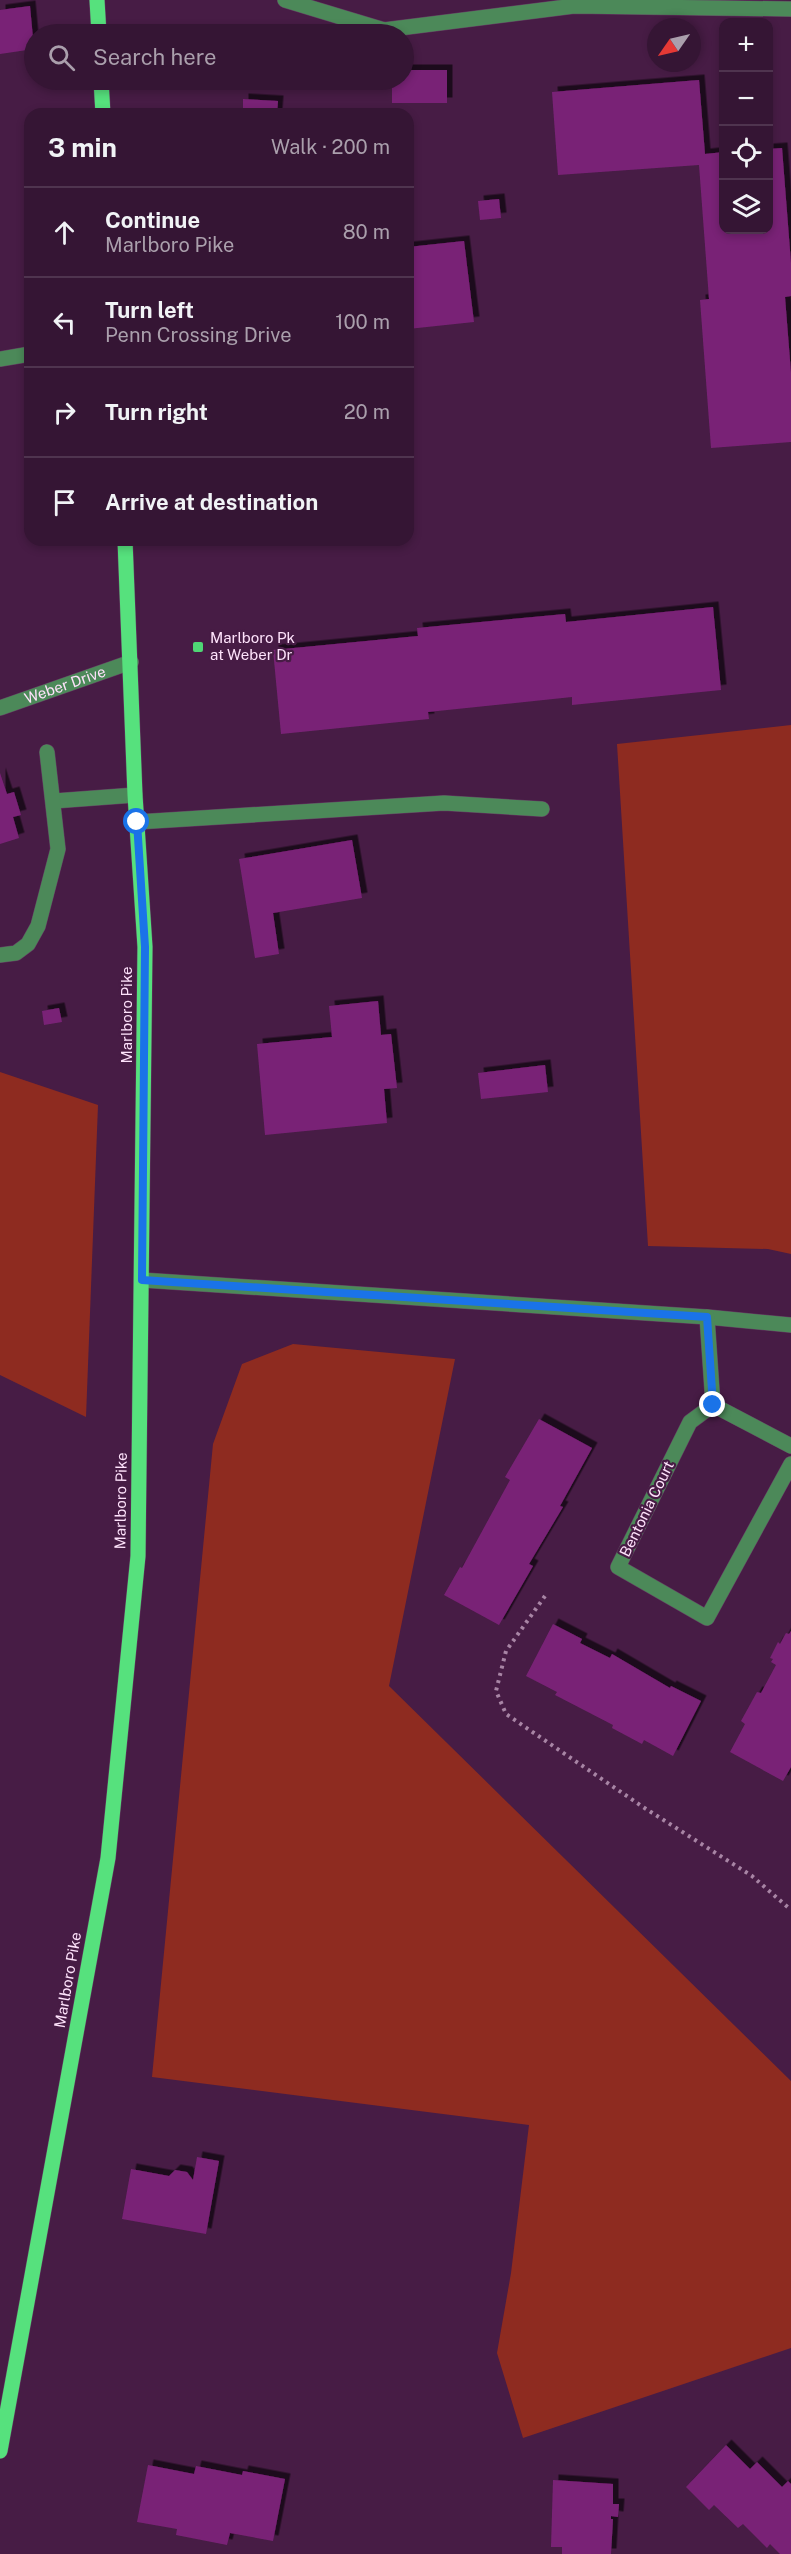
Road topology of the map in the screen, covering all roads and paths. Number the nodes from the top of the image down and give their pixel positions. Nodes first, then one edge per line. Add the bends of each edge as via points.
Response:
1 (101, 0) edge
2 (285, 0) edge
3 (791, 9) edge
4 (100, 24) edge
5 (364, 24) edge
6 (414, 26) edge
7 (102, 90) edge
8 (103, 108) edge
9 (24, 355) edge
10 (0, 359) edge
11 (125, 546) edge
12 (131, 662) junction
13 (0, 708) edge
14 (47, 752) dead end
15 (135, 795) junction
16 (54, 801) junction
17 (542, 809) dead end
18 (137, 822) junction
19 (0, 954) edge
20 (142, 1280) junction
21 (707, 1317) junction
22 (791, 1324) edge
23 (713, 1405) junction
24 (791, 1446) edge
25 (791, 1464) edge
26 (544, 1596) dead end
27 (791, 1910) edge
28 (0, 2451) edge

1 - 4 main road
2 - 5 street
3 - 6 street via 574,6
7 - 8 main road
9 - 10 street
11 - 12 main road, Marlboro Pike
12 - 13 street, Weber Drive
12 - 15 main road, Marlboro Pike
14 - 16 street
15 - 16 street
15 - 18 main road, Marlboro Pike
16 - 19 street via 58,849 38,926 28,944 16,953
17 - 18 street via 444,803
18 - 20 main road, Marlboro Pike via 145,947
20 - 21 street
20 - 28 main road, Marlboro Pike via 138,1556 108,1858
21 - 22 street
21 - 23 street
23 - 24 street
23 - 25 street, Bentonia Court via 690,1422 618,1567 707,1618
26 - 27 path via 506,1651 496,1691 506,1714 752,1876

